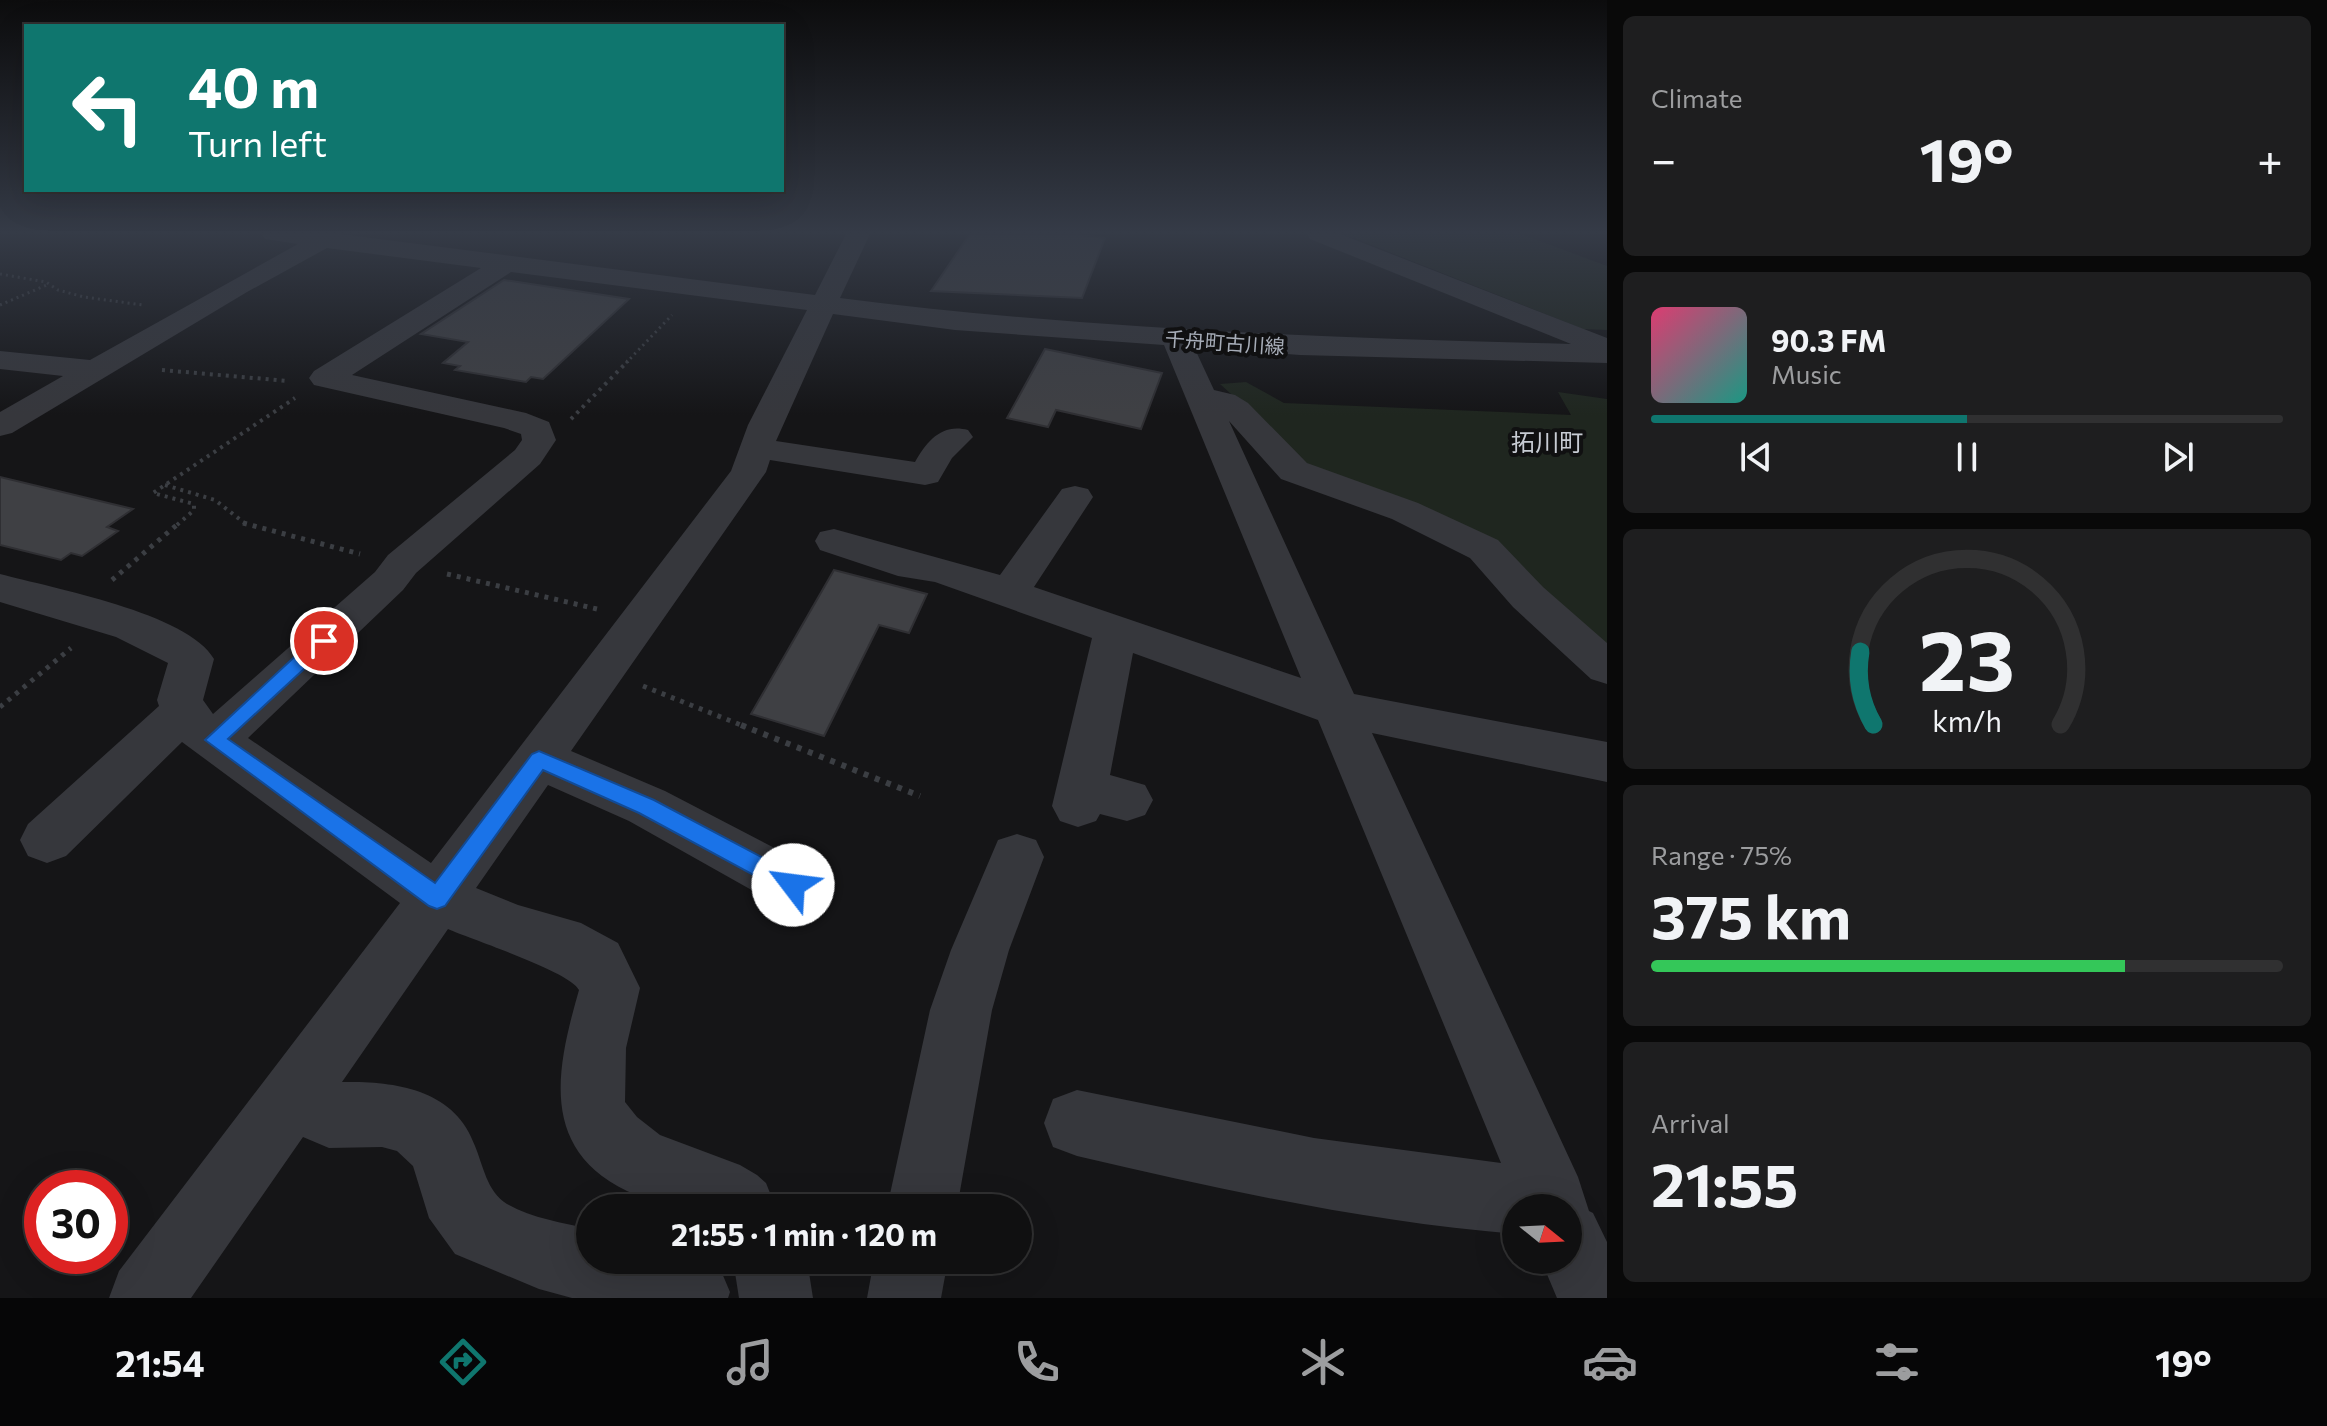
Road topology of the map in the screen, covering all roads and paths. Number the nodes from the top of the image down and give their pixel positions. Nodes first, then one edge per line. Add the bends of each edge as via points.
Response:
1 (25, 295) edge
2 (75, 295) edge
3 (226, 295) edge
4 (457, 295) edge
5 (737, 295) edge
6 (829, 295) edge
7 (1472, 295) edge
8 (0, 305) edge
9 (824, 306) junction
10 (679, 309) dead end
11 (196, 311) junction
12 (1281, 317) dead end
13 (990, 324) junction
14 (1176, 339) junction
15 (1607, 348) edge
16 (1607, 354) edge
17 (0, 360) edge
18 (99, 368) junction
19 (321, 380) junction
20 (1201, 396) junction
21 (0, 426) edge
22 (538, 433) junction
23 (956, 437) dead end
24 (757, 448) junction
25 (1075, 497) dead end
26 (834, 541) dead end
27 (0, 588) edge
28 (1009, 592) junction
29 (83, 612) junction
30 (1116, 629) junction
31 (1607, 668) edge
32 (604, 670) junction
33 (0, 707) edge
34 (1337, 708) junction
35 (200, 726) junction
36 (539, 759) junction
37 (1607, 762) edge
38 (920, 796) dead end
39 (1096, 798) dead end
40 (47, 840) dead end
41 (1017, 857) dead end
42 (793, 885) dead end
43 (437, 898) junction
44 (291, 1099) junction
45 (1077, 1123) dead end
46 (727, 1194) edge
47 (925, 1194) edge
48 (1549, 1194) edge
49 (1502, 1204) edge
50 (1582, 1270) edge
51 (772, 1274) edge
52 (908, 1274) edge
53 (693, 1292) dead end
54 (146, 1298) edge
55 (776, 1298) edge
56 (904, 1298) edge
57 (1594, 1298) edge

1 - 8 path
2 - 11 path
3 - 11 street
4 - 19 street
5 - 9 street, 千舟町古川線
6 - 9 street
7 - 15 street
9 - 13 street, 千舟町古川線
9 - 24 street
10 - 22 path via 589,404 562,426
11 - 18 street
12 - 13 street via 991,306
13 - 14 street, 千舟町古川線
14 - 16 street, 千舟町古川線
14 - 20 street
17 - 18 street
18 - 19 path
18 - 21 street
19 - 22 street via 514,420
19 - 29 path via 153,493 194,504 194,510 103,587 80,591
20 - 31 street via 1236,410 1294,471 1405,511 1484,549
20 - 34 street
22 - 35 street via 528,457 402,564 389,581
23 - 24 street via 938,452 925,474
24 - 32 street via 748,472
25 - 28 street
26 - 28 street
27 - 29 street
28 - 30 street
29 - 33 path
29 - 35 street via 182,647 192,659 180,700
30 - 34 street
30 - 39 street
32 - 36 street
32 - 38 path
34 - 37 street
34 - 48 street
35 - 40 street
35 - 43 street
36 - 42 street via 647,806
36 - 43 street
41 - 47 street via 961,1010
43 - 44 street
43 - 46 street via 515,931 560,942 597,963 610,988 588,1078 596,1121 624,1151 668,1175
44 - 53 street via 329,1115 382,1114 416,1123 442,1147 454,1193 480,1229 539,1253
44 - 54 street
45 - 49 street via 1249,1162
50 - 57 street
51 - 55 street
52 - 56 street

